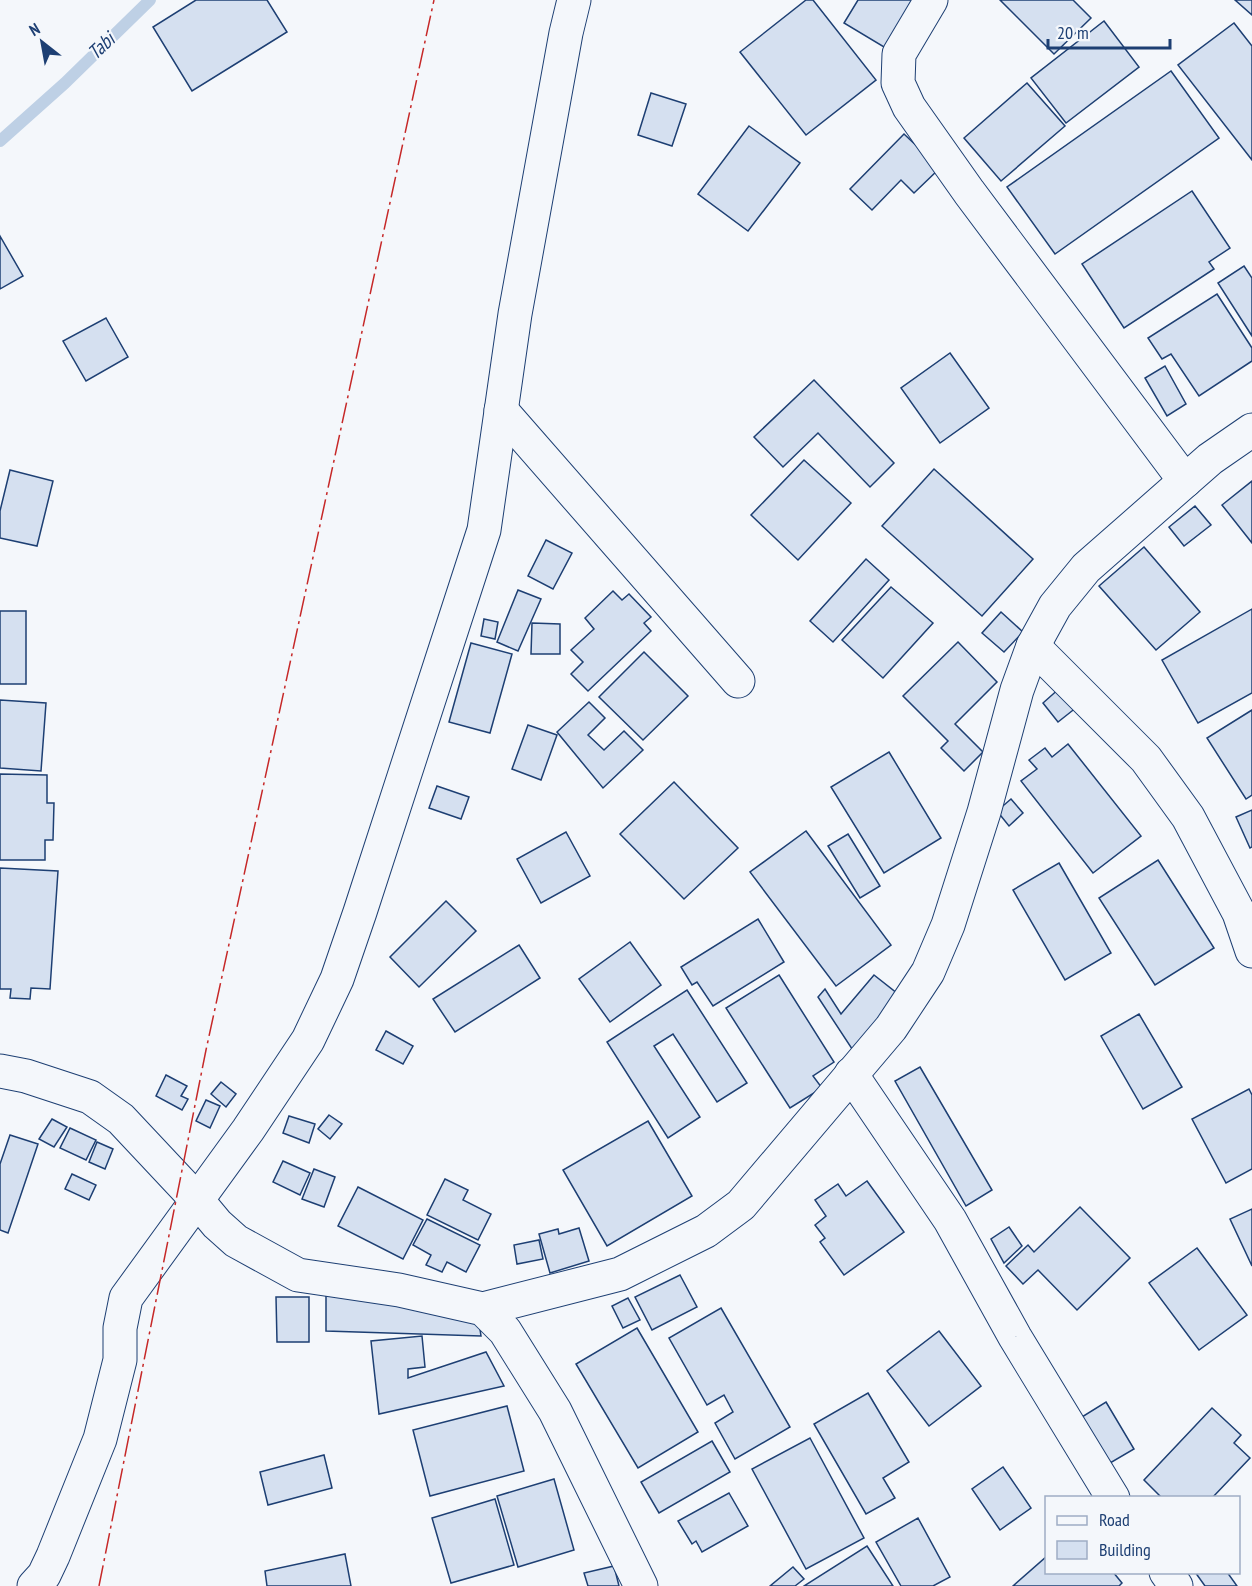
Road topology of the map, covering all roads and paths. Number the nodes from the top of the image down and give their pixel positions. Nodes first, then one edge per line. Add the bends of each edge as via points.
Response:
1 (574, 0) edge
2 (931, 0) edge
3 (501, 410) junction
4 (1252, 430) edge
5 (1185, 481) junction
6 (1033, 646) junction
7 (738, 681) dead end
8 (1252, 951) edge
9 (0, 1071) edge
10 (851, 1074) junction
11 (197, 1200) junction
12 (483, 1308) junction
13 (1112, 1496) edge
14 (34, 1586) edge
15 (641, 1586) edge

1 - 3 street via 515,314
2 - 5 street via 899,54 898,83 909,107
3 - 7 street
3 - 11 street via 484,530 337,979 308,1040
4 - 5 street
5 - 6 street via 1086,568 1055,606
6 - 8 street via 1146,759 1188,817 1239,913
6 - 10 street via 977,835 932,963 891,1028
9 - 11 street via 90,1098 121,1119
10 - 12 street via 741,1205 706,1231 620,1274
10 - 13 street via 950,1220 1015,1337
11 - 12 street via 236,1241 298,1275
11 - 14 street via 126,1298 120,1328 120,1360 100,1439 53,1556
12 - 15 street via 505,1331 555,1412

